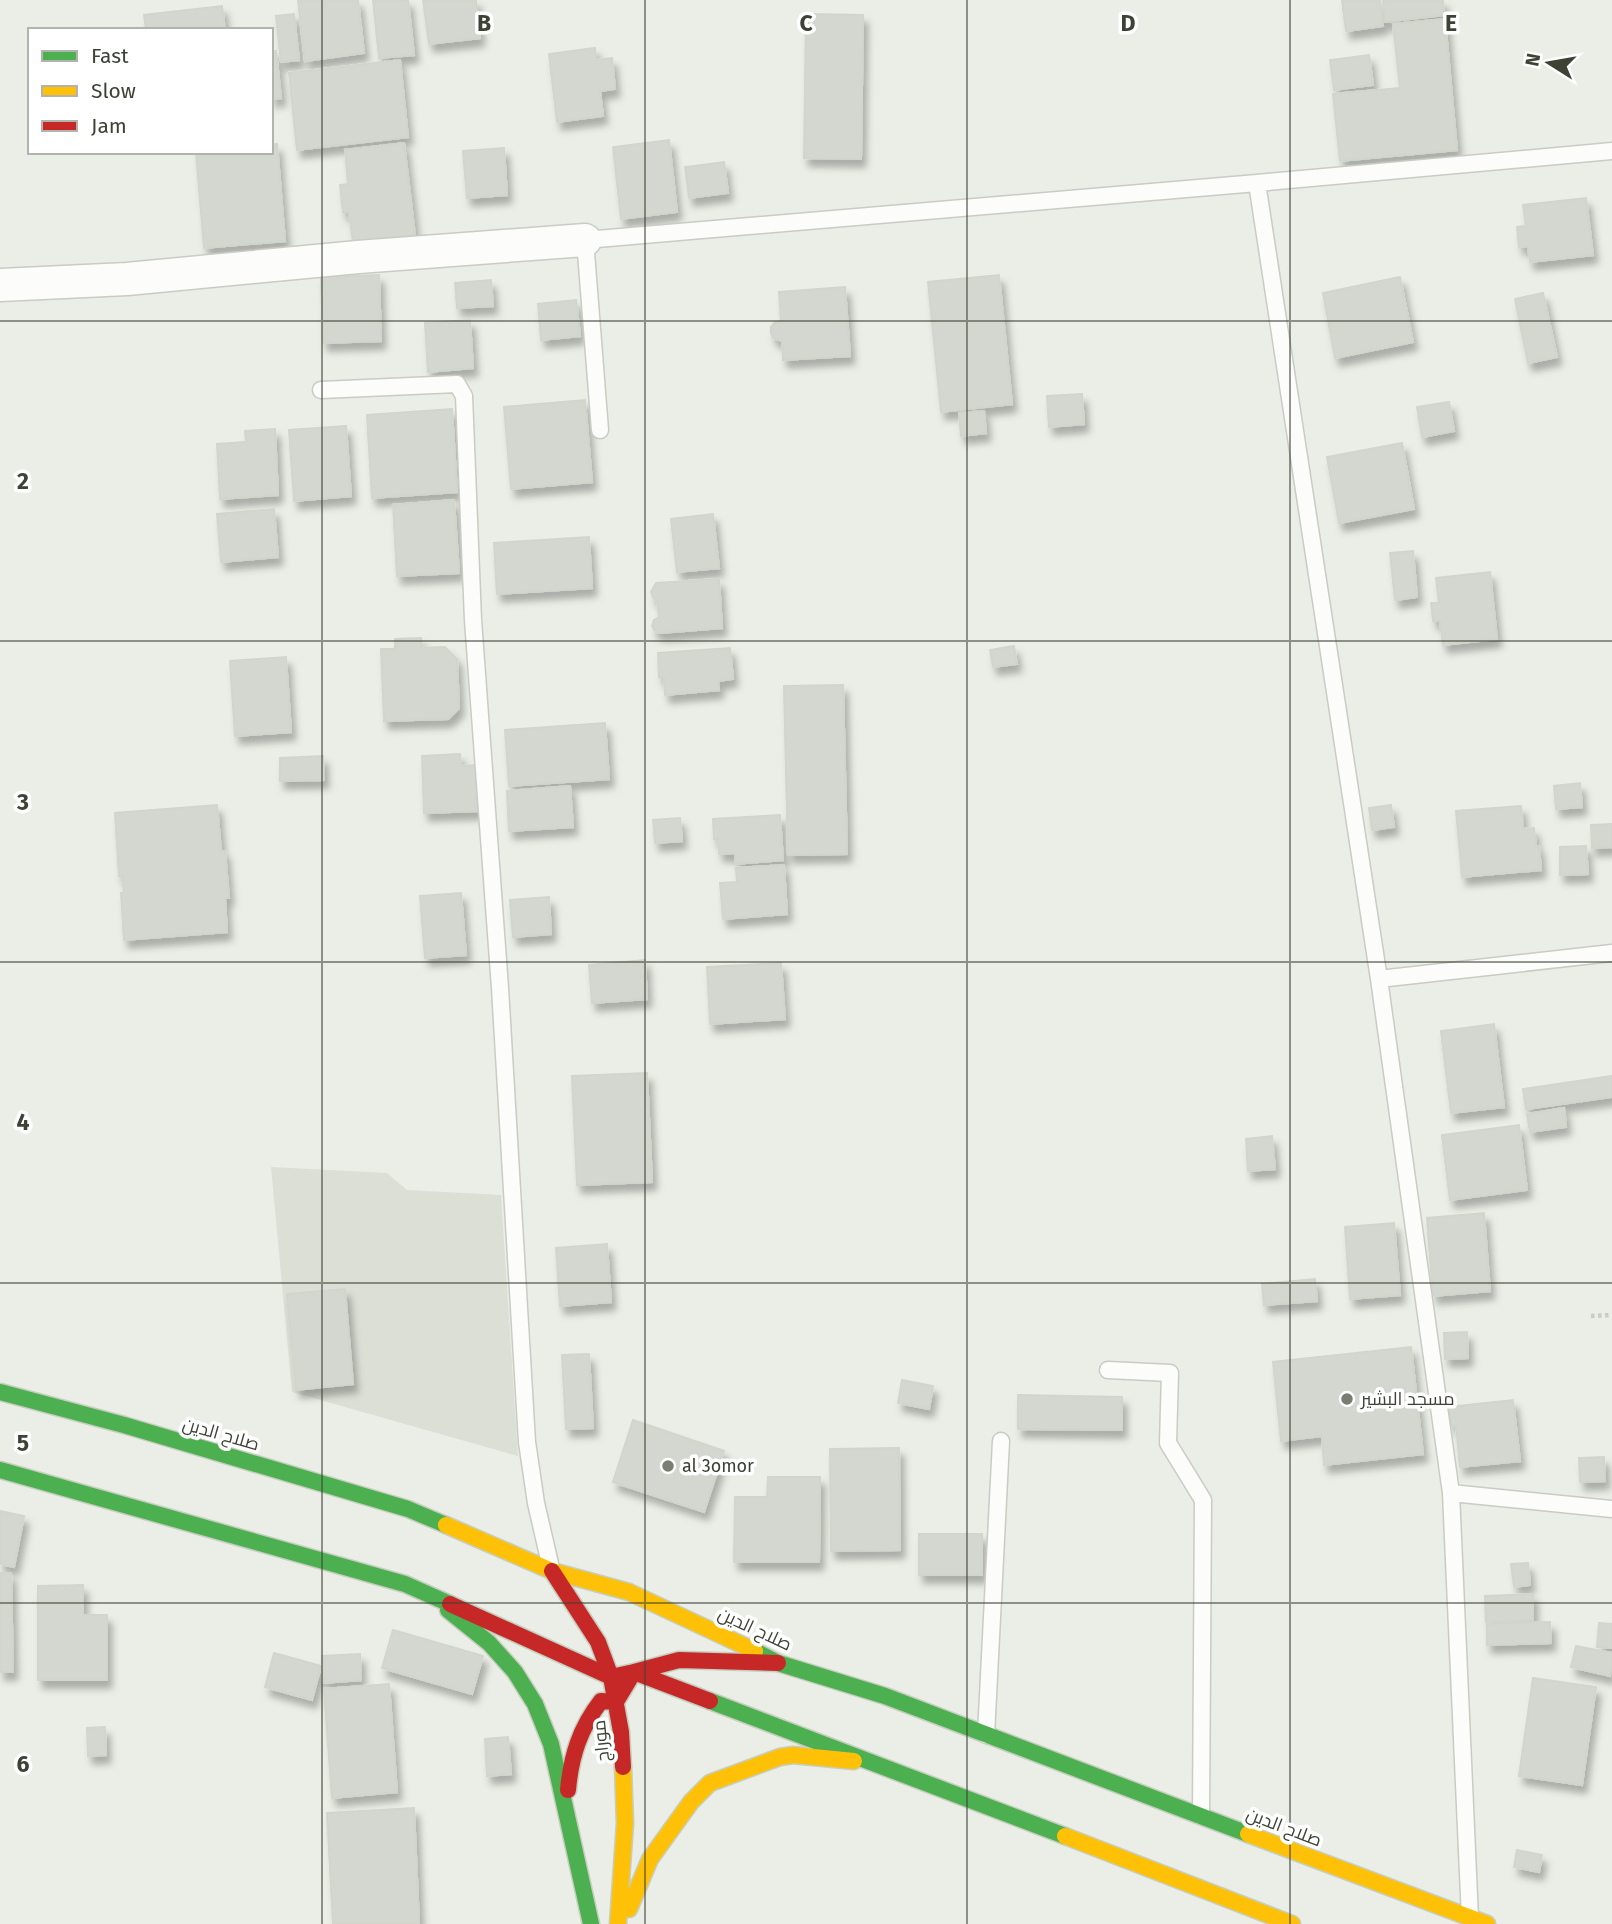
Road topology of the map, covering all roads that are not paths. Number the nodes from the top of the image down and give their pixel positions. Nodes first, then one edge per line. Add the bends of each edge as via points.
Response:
1 (1612, 151) edge
2 (1257, 183) junction
3 (585, 240) junction
4 (0, 285) edge
5 (321, 390) dead end
6 (600, 430) dead end
7 (1612, 953) edge
8 (1380, 979) junction
9 (1108, 1370) dead end
10 (0, 1392) edge
11 (1001, 1441) dead end
12 (0, 1470) edge
13 (1451, 1493) junction
14 (1612, 1509) edge
15 (552, 1571) junction
16 (405, 1584) junction
17 (778, 1663) junction
18 (634, 1672) junction
19 (611, 1676) junction
20 (615, 1702) junction
21 (986, 1735) junction
22 (884, 1766) junction
23 (566, 1814) junction
24 (1201, 1816) junction
25 (1259, 1917) edge
26 (1470, 1918) junction
27 (591, 1924) edge
28 (618, 1924) edge
29 (624, 1924) edge
30 (1292, 1924) edge
31 (1486, 1924) edge

1 - 2 lane
2 - 3 lane
2 - 8 lane
3 - 4 street via 127,279
3 - 6 lane
5 - 15 lane via 457,384 464,396 473,621 527,1442
7 - 8 lane
8 - 13 lane
9 - 24 lane via 1170,1373 1168,1443 1203,1500
10 - 15 main road, صلاح الدين via 408,1509
11 - 21 lane
12 - 16 main road
13 - 14 lane
13 - 26 lane
15 - 17 main road, صلاح الدين via 629,1592
15 - 19 main road, موراج via 598,1642
16 - 19 main road
16 - 23 main road via 447,1609 489,1643 515,1672 536,1704 551,1744
17 - 18 main road via 679,1660
17 - 21 main road, صلاح الدين via 885,1696
18 - 19 main road
18 - 20 main road
18 - 22 main road
19 - 20 main road, موراج
20 - 23 main road via 601,1701 576,1741
20 - 28 main road, موراج via 621,1732 625,1823
21 - 24 main road, صلاح الدين
22 - 25 main road
22 - 29 main road via 793,1755 709,1783 650,1859
23 - 27 main road
24 - 26 main road, صلاح الدين
25 - 30 main road
26 - 31 main road, صلاح الدين

